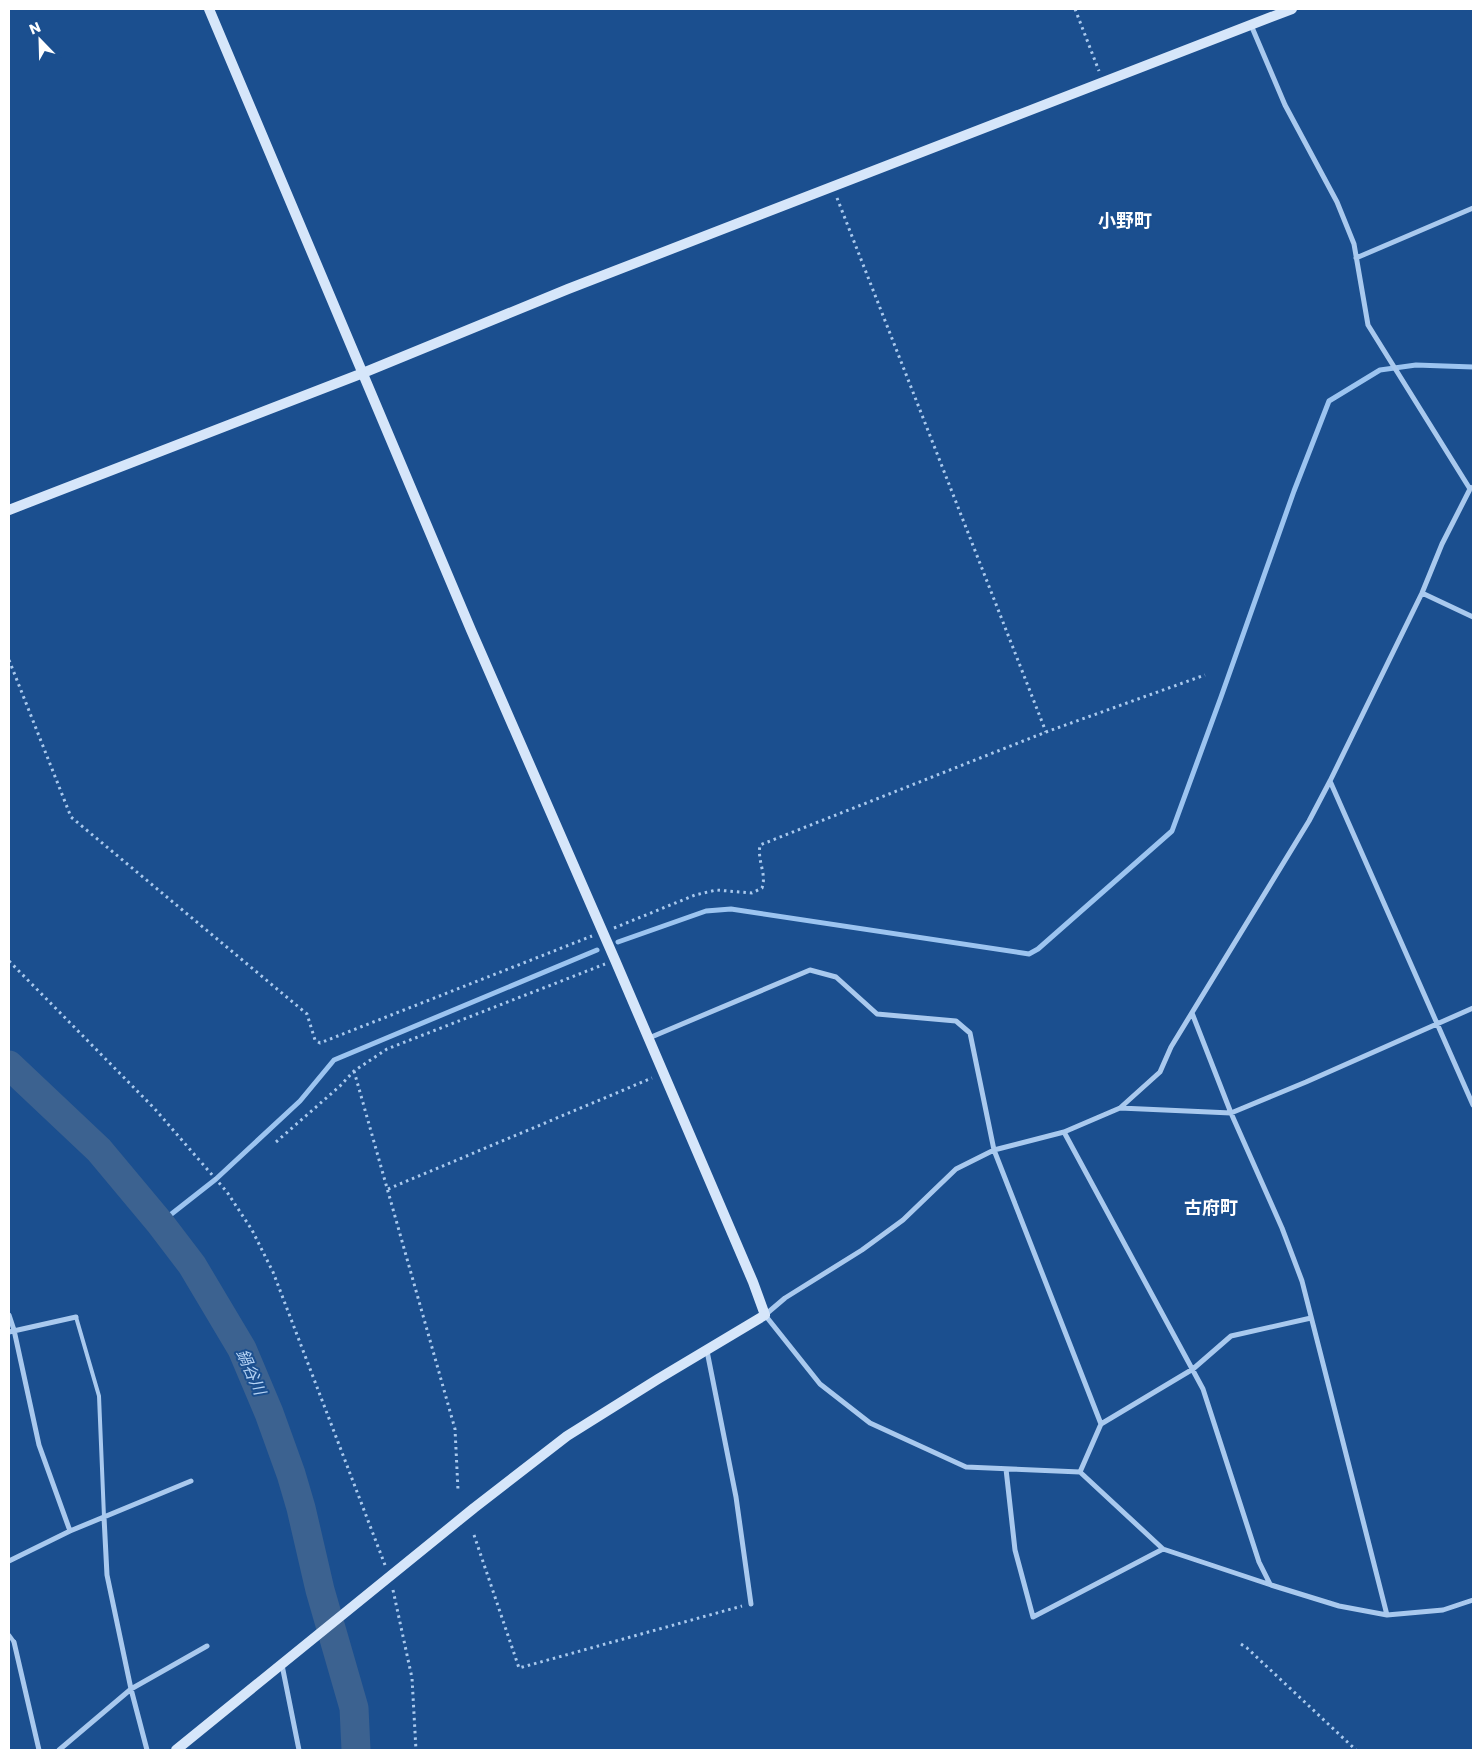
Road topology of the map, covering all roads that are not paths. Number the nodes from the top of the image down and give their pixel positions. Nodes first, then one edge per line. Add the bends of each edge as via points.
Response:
1 (209, 9) edge
2 (1292, 9) edge
3 (1251, 25) junction
4 (1473, 208) edge
5 (1356, 258) junction
6 (364, 373) junction
7 (1472, 488) edge
8 (9, 510) edge
9 (1422, 593) junction
10 (1473, 617) edge
11 (1330, 781) junction
12 (1473, 1008) edge
13 (1192, 1013) junction
14 (1437, 1024) junction
15 (649, 1038) junction
16 (1473, 1105) edge
17 (1120, 1108) junction
18 (1231, 1113) junction
19 (1064, 1132) junction
20 (994, 1150) junction
21 (9, 1316) edge
22 (765, 1316) junction
23 (76, 1317) joint
24 (1312, 1318) junction
25 (11, 1331) edge
26 (706, 1350) junction
27 (1192, 1369) junction
28 (1100, 1424) junction
29 (1006, 1468) junction
30 (1080, 1472) junction
31 (191, 1481) dead end
32 (104, 1517) junction
33 (70, 1531) junction
34 (1163, 1549) junction
35 (9, 1561) edge
36 (1270, 1585) junction
37 (1473, 1600) edge
38 (750, 1604) road end
39 (1387, 1615) junction
40 (9, 1635) edge
41 (14, 1642) joint
42 (207, 1646) dead end
43 (282, 1665) junction
44 (131, 1689) junction
45 (39, 1750) edge
46 (59, 1750) edge
47 (146, 1750) edge
48 (176, 1750) edge
49 (300, 1750) edge

1 - 6 street
2 - 3 street
3 - 5 street via 1285,105 1337,202 1354,244
3 - 6 street via 568,289
4 - 5 street
5 - 7 street via 1368,325
6 - 8 street
6 - 15 street
7 - 9 street via 1442,544
9 - 10 street
9 - 11 street
11 - 13 street
11 - 14 street
12 - 14 street
13 - 17 street via 1160,1072
13 - 18 street
14 - 16 street
14 - 18 street
15 - 20 street via 810,970 836,977 878,1014 956,1021 970,1033
15 - 22 street
17 - 18 street
17 - 19 street
18 - 24 street via 1282,1228
19 - 20 street
19 - 27 street
20 - 22 street via 956,1168 903,1220 785,1298
20 - 28 street
21 - 25 street
22 - 26 street
22 - 29 street via 820,1384 870,1423 966,1467
23 - 25 street
23 - 32 lane via 99,1396
24 - 27 street via 1231,1336
24 - 39 street
25 - 33 street via 39,1445
26 - 38 street via 736,1497
26 - 43 street via 567,1436
27 - 28 street
27 - 36 street via 1203,1389 1259,1562
28 - 30 street
29 - 30 street
29 - 34 street via 1015,1550 1032,1617
30 - 34 street
31 - 32 street
32 - 33 street
32 - 44 street via 107,1575
33 - 35 street
34 - 36 street
36 - 39 street via 1339,1606
37 - 39 street via 1443,1610
40 - 41 lane
41 - 45 street
42 - 44 street
43 - 48 street
43 - 49 street
44 - 46 street
44 - 47 street

